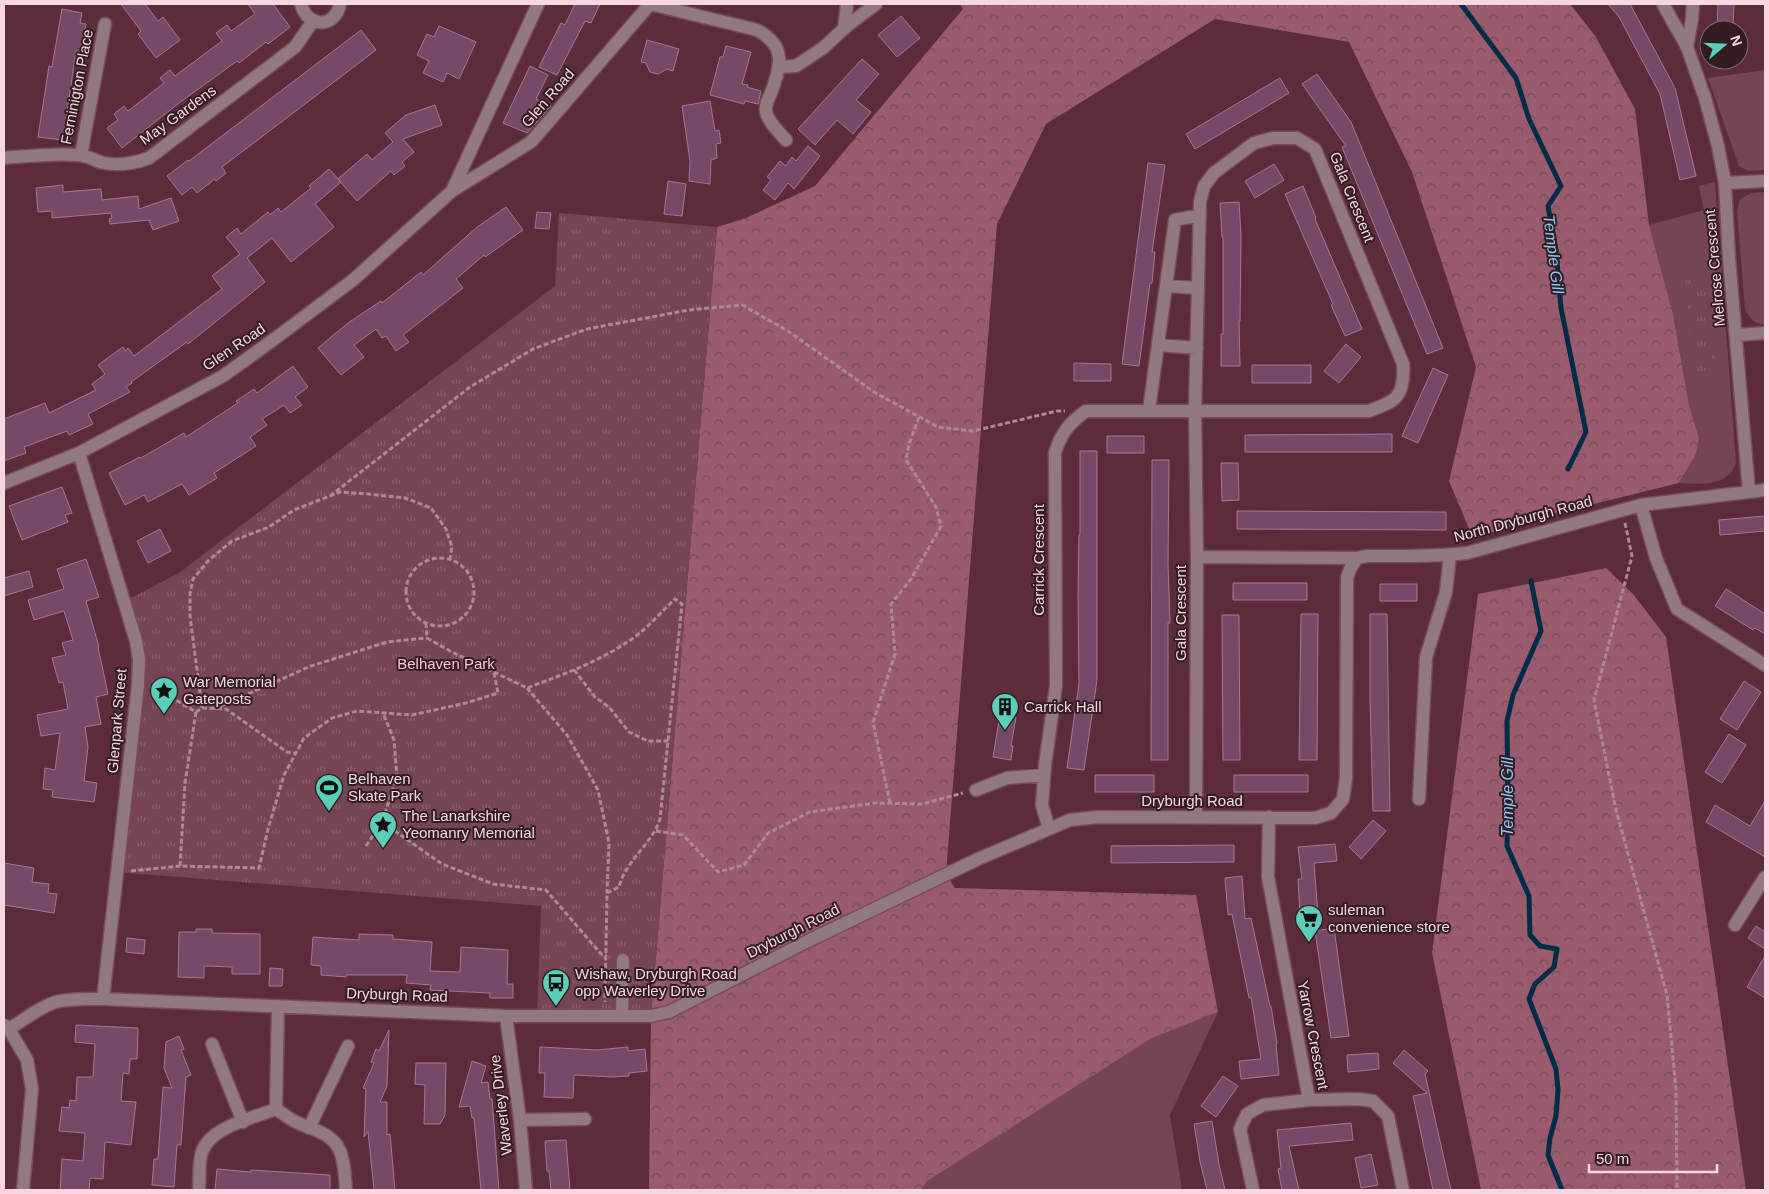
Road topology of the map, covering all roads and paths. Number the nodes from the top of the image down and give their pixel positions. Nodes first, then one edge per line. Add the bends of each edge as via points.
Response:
1 (301, 4) edge
2 (340, 4) edge
3 (538, 4) edge
4 (650, 4) edge
5 (847, 4) edge
6 (876, 4) edge
7 (1662, 4) edge
8 (1693, 4) edge
9 (313, 20) junction
10 (105, 24) dead end
11 (844, 29) junction
12 (1687, 47) junction
13 (778, 72) junction
14 (786, 140) dead end
15 (81, 155) junction
16 (4, 158) edge
17 (1765, 180) edge
18 (1725, 183) junction
19 (452, 191) junction
20 (1200, 215) junction
21 (1166, 286) junction
22 (1198, 288) junction
23 (1765, 333) edge
24 (1737, 335) junction
25 (1158, 345) junction
26 (1197, 348) junction
27 (1148, 410) junction
28 (1195, 410) junction
29 (1086, 411) junction
30 (919, 417) junction
31 (79, 453) junction
32 (4, 483) edge
33 (1765, 490) edge
34 (1749, 492) junction
35 (330, 496) junction
36 (1641, 505) junction
37 (1623, 510) junction
38 (1450, 555) junction
39 (1197, 557) junction
40 (1357, 558) junction
41 (450, 559) junction
42 (426, 623) junction
43 (427, 638) junction
44 (1765, 665) edge
45 (574, 670) junction
46 (494, 672) junction
47 (138, 685) junction
48 (527, 688) junction
49 (202, 708) junction
50 (214, 709) junction
51 (196, 712) junction
52 (383, 713) junction
53 (668, 742) junction
54 (296, 753) junction
55 (1044, 775) junction
56 (976, 790) joint
57 (1419, 799) dead end
58 (890, 803) junction
59 (1196, 817) junction
60 (1269, 817) junction
61 (382, 822) junction
62 (1049, 829) junction
63 (656, 831) junction
64 (366, 846) dead end
65 (180, 866) junction
66 (117, 872) junction
67 (1765, 877) edge
68 (607, 893) junction
69 (1735, 925) dead end
70 (606, 955) junction
71 (623, 960) dead end
72 (103, 999) junction
73 (278, 1006) junction
74 (506, 1016) junction
75 (604, 1016) junction
76 (622, 1016) junction
77 (6, 1027) edge
78 (212, 1044) dead end
79 (348, 1046) dead end
80 (1309, 1100) junction
81 (276, 1109) junction
82 (585, 1119) dead end
83 (520, 1120) junction
84 (243, 1122) junction
85 (309, 1128) junction
86 (23, 1190) edge
87 (199, 1190) edge
88 (346, 1190) edge
89 (526, 1190) edge
90 (1253, 1190) edge
91 (1403, 1190) edge
92 (1677, 1190) edge

1 - 9 street via 306,16
2 - 9 street via 339,11 330,20
3 - 19 street, Glen Road
4 - 13 street, Glen Road via 757,30 768,36 776,47 780,62
4 - 19 street, Glen Road via 531,142
5 - 11 street
6 - 11 street
7 - 12 street, Melrose Crescent
8 - 12 street, Melrose Crescent
9 - 15 street, May Gardens via 295,47 150,158 118,164
10 - 15 street, Ferninigton Place
11 - 13 street via 796,66
12 - 18 street, Melrose Crescent via 1705,98
13 - 14 street via 766,113
15 - 16 street, May Gardens
17 - 18 street
18 - 24 street, Melrose Crescent
19 - 31 street, Glen Road via 353,280 223,376
20 - 21 street via 1175,220
20 - 22 street, Gala Crescent
20 - 28 street, Gala Crescent via 1204,186 1214,173 1254,143 1273,138 1297,138 1315,149 1403,364 1404,379 1399,395 1386,405 1369,411
21 - 22 street
21 - 25 street
22 - 26 street, Gala Crescent
23 - 24 street
24 - 34 street, Melrose Crescent
25 - 26 street
25 - 27 street
26 - 28 street, Gala Crescent
27 - 28 street
27 - 29 street
28 - 39 street, Gala Crescent
29 - 30 path via 1057,411 973,431 938,427
29 - 55 street, Carrick Crescent via 1073,420 1060,437 1055,453 1056,686
30 - 35 path via 874,392 788,331 742,305 688,310 587,328 533,349 470,387
30 - 58 path via 906,460 936,507 941,526 911,579 892,604 895,654 873,722
31 - 32 street, Glen Road
31 - 47 street, Glenpark Street via 136,641
33 - 34 street, North Dryburgh Road
34 - 36 street, North Dryburgh Road
35 - 41 path via 340,492 405,498 431,508 446,529 452,547
35 - 49 path via 294,510 269,527 232,541 193,578 190,616
36 - 37 street, North Dryburgh Road
36 - 44 street via 1656,558 1677,609
37 - 38 street, North Dryburgh Road
37 - 92 path via 1632,556 1594,700 1616,810 1667,996 1676,1089
38 - 40 street, North Dryburgh Road
38 - 57 street via 1446,592 1426,658
39 - 40 street, North Dryburgh Road
39 - 59 street, Gala Crescent
40 - 60 street, Dryburgh Road via 1347,578 1346,778 1343,799 1331,814 1315,818
41 - 42 path via 427,560 412,572 408,581 407,601 411,610
41 - 42 path via 468,572 474,590 473,600 463,617 455,622 446,625
42 - 43 path
43 - 46 path
43 - 50 path via 387,642 311,666
45 - 48 path
45 - 53 path via 629,732 648,741
45 - 53 path via 629,641 675,599 682,604
46 - 48 path
46 - 52 path via 498,692 412,715
47 - 51 path via 157,688
47 - 66 street, Glenpark Street
48 - 68 path via 568,735 598,790 609,843
49 - 50 path
49 - 51 path
50 - 54 path via 226,710 287,752
51 - 65 path via 184,783
52 - 54 path via 357,711 332,718 304,738
52 - 61 path via 394,740 397,778
53 - 63 path
54 - 65 path via 284,775 259,868
55 - 56 street via 1007,778
55 - 62 street, Carrick Crescent via 1042,805
56 - 58 path via 922,804
58 - 63 path via 810,812 768,833 744,865 718,872 683,835
59 - 60 street, Dryburgh Road
59 - 62 street, Dryburgh Road via 1099,817 1070,820
60 - 80 street, Yarrow Crescent via 1268,877
61 - 64 path
61 - 70 path via 442,864 493,884 546,890 601,954
62 - 76 street, Dryburgh Road via 978,858 668,1012 651,1016
63 - 68 path via 622,876 619,887
65 - 66 path
66 - 72 street, Glenpark Street
67 - 69 street
68 - 70 path
70 - 75 path
71 - 76 street
72 - 73 street, Dryburgh Road
72 - 77 street, Dryburgh Road via 55,1002
73 - 74 street, Dryburgh Road
73 - 81 street
74 - 75 street, Dryburgh Road
74 - 83 street, Waverley Drive
75 - 76 street, Dryburgh Road
77 - 86 street via 27,1060 32,1089
78 - 84 street
79 - 85 street
80 - 90 street via 1263,1105 1247,1114 1240,1129
80 - 91 street, Yarrow Crescent via 1373,1101 1388,1116
81 - 84 street
81 - 85 street
82 - 83 street
83 - 89 street, Waverley Drive
84 - 87 street via 224,1128 205,1144 201,1153
85 - 88 street via 325,1134 340,1151

